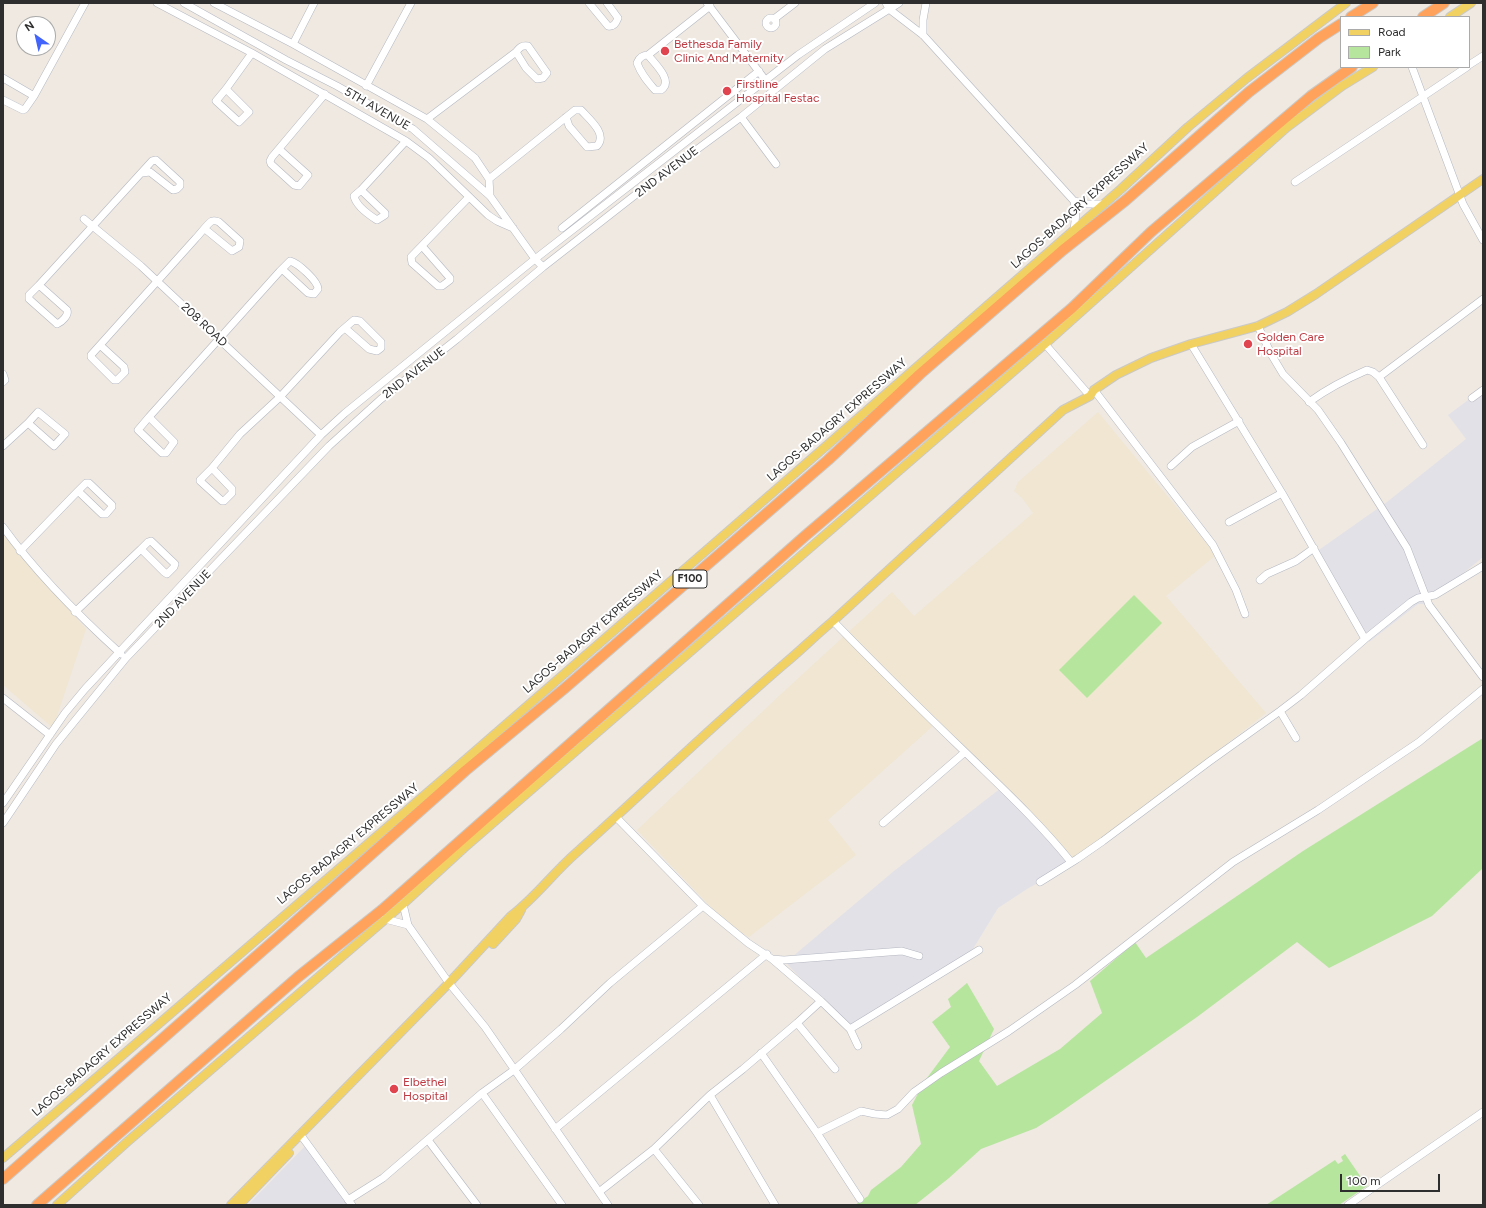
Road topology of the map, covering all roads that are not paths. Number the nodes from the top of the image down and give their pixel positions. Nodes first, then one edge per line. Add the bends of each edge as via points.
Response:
1 (85, 3) edge
2 (157, 3) edge
3 (184, 3) edge
4 (214, 3) edge
5 (314, 3) edge
6 (411, 3) edge
7 (589, 3) edge
8 (607, 3) edge
9 (795, 3) edge
10 (875, 3) edge
11 (899, 3) edge
12 (926, 3) edge
13 (1346, 3) edge
14 (1373, 3) edge
15 (1444, 3) edge
16 (1471, 3) edge
17 (709, 4) edge
18 (887, 6) edge
19 (1354, 16) edge
20 (1424, 16) edge
21 (1452, 16) edge
22 (774, 19) dead end
23 (1340, 25) edge
24 (923, 35) junction
25 (293, 44) junction
26 (516, 52) junction
27 (252, 53) junction
28 (648, 55) junction
29 (1483, 56) edge
30 (1470, 65) edge
31 (1351, 68) edge
32 (1370, 68) edge
33 (1412, 68) edge
34 (1465, 68) edge
35 (759, 71) junction
36 (3, 78) edge
37 (766, 80) junction
38 (366, 86) junction
39 (226, 89) junction
40 (325, 94) junction
41 (34, 96) junction
42 (1424, 97) junction
43 (3, 100) edge
44 (566, 117) junction
45 (741, 117) junction
46 (427, 119) junction
47 (406, 141) junction
48 (280, 149) junction
49 (776, 164) dead end
50 (142, 173) junction
51 (489, 179) junction
52 (1483, 179) edge
53 (1295, 182) dead end
54 (361, 190) junction
55 (1460, 195) junction
56 (490, 196) junction
57 (469, 197) junction
58 (1074, 201) junction
59 (1103, 204) junction
60 (84, 219) dead end
61 (92, 227) junction
62 (205, 228) junction
63 (514, 228) junction
64 (562, 228) dead end
65 (1074, 230) junction
66 (1483, 240) edge
67 (422, 246) junction
68 (535, 259) junction
69 (542, 267) junction
70 (282, 269) junction
71 (157, 282) junction
72 (39, 285) junction
73 (1483, 299) edge
74 (1258, 326) junction
75 (345, 328) junction
76 (219, 340) junction
77 (1046, 344) junction
78 (1192, 344) junction
79 (100, 345) junction
80 (3, 374) edge
81 (1379, 377) junction
82 (3, 382) edge
83 (1483, 390) edge
84 (1092, 393) junction
85 (280, 397) junction
86 (1472, 398) dead end
87 (1309, 402) junction
88 (149, 417) junction
89 (1239, 421) junction
90 (28, 423) junction
91 (321, 435) junction
92 (1423, 445) dead end
93 (3, 446) edge
94 (1171, 466) dead end
95 (212, 468) junction
96 (78, 492) junction
97 (1282, 493) junction
98 (1229, 522) dead end
99 (3, 527) edge
100 (1314, 548) junction
101 (141, 549) junction
102 (20, 551) junction
103 (1483, 566) edge
104 (1260, 580) dead end
105 (1426, 597) junction
106 (75, 612) junction
107 (1245, 614) dead end
108 (833, 621) junction
109 (1365, 638) junction
110 (119, 651) junction
111 (126, 658) junction
112 (1483, 677) edge
113 (1483, 689) edge
114 (3, 698) edge
115 (1280, 711) junction
116 (50, 735) junction
117 (1296, 738) dead end
118 (965, 752) junction
119 (3, 803) edge
120 (616, 817) junction
121 (3, 822) edge
122 (883, 823) dead end
123 (1071, 862) junction
124 (1040, 882) dead end
125 (403, 904) junction
126 (703, 906) junction
127 (385, 919) junction
128 (408, 925) junction
129 (979, 950) dead end
130 (770, 956) junction
131 (919, 956) dead end
132 (451, 985) junction
133 (821, 1001) junction
134 (797, 1023) junction
135 (850, 1029) junction
136 (858, 1046) dead end
137 (761, 1053) junction
138 (835, 1069) dead end
139 (514, 1070) junction
140 (482, 1094) junction
141 (710, 1095) junction
142 (1483, 1112) edge
143 (555, 1129) junction
144 (817, 1134) junction
145 (302, 1136) junction
146 (428, 1140) junction
147 (654, 1149) junction
148 (3, 1158) edge
149 (3, 1179) edge
150 (599, 1192) junction
151 (860, 1199) dead end
152 (350, 1202) edge
153 (37, 1205) edge
154 (57, 1205) edge
155 (231, 1205) edge
156 (239, 1205) edge
157 (477, 1205) edge
158 (562, 1205) edge
159 (608, 1205) edge
160 (699, 1205) edge
161 (775, 1205) edge
162 (1348, 1205) edge

1 - 41 street
2 - 27 street
3 - 56 street, 5TH AVENUE via 413,129
4 - 25 street
5 - 25 street
6 - 38 street
7 - 8 street via 611,27 618,18
9 - 22 street
10 - 37 street, 2ND AVENUE
11 - 18 street, 2ND AVENUE
12 - 24 street
13 - 59 main road, LAGOS-BADAGRY EXPRESSWAY via 1247,78
14 - 19 highway
15 - 20 highway
16 - 21 main road
17 - 28 street
17 - 35 street
18 - 24 street
18 - 45 street, 2ND AVENUE via 825,49
23 - 149 highway, LAGOS-BADAGRY EXPRESSWAY / F100 via 1249,92 920,374 828,460 565,688 465,771
24 - 58 street
25 - 38 street
26 - 26 street via 537,79 543,78 547,73 528,46 520,47
26 - 46 street
27 - 39 street
27 - 40 street
28 - 28 street via 639,58 639,70 655,90 661,90 667,84 665,78
29 - 30 street
31 - 153 highway via 1311,96 1151,232 1072,308 805,536 382,910 298,978
32 - 77 main road via 1286,128
33 - 42 street
34 - 42 street
35 - 37 street
35 - 64 street
36 - 41 street
37 - 68 street, 2ND AVENUE
38 - 46 street
39 - 39 street via 216,101 239,122 249,112
40 - 47 street
40 - 48 street
41 - 43 street via 23,110
42 - 53 street
42 - 55 street
44 - 44 street via 569,126 587,147 597,146 599,131 581,110 575,110
44 - 51 street
45 - 49 street
45 - 69 street, 2ND AVENUE
46 - 51 street via 474,158
47 - 54 street
47 - 57 street via 429,158
48 - 48 street via 272,157 271,164 294,185 299,186 308,175
50 - 50 street via 156,160 180,182 180,186 173,190 150,172
50 - 61 street
51 - 56 street
52 - 55 main road
54 - 54 street via 354,196 355,200 368,214 377,220 382,218 385,213
55 - 66 street
55 - 74 main road via 1316,294
56 - 63 street, 5TH AVENUE
57 - 63 street via 488,215
57 - 67 street
58 - 59 street
58 - 65 street
59 - 65 main road, LAGOS-BADAGRY EXPRESSWAY
60 - 61 street, 208 ROAD
61 - 71 street, 208 ROAD
61 - 72 street
62 - 62 street via 232,251 239,247 240,241 218,222 212,221
62 - 71 street
63 - 68 street, 5TH AVENUE
65 - 148 main road, LAGOS-BADAGRY EXPRESSWAY
67 - 67 street via 450,278 442,286 438,286 412,263 411,257
68 - 69 street, 5TH AVENUE
68 - 91 street, 2ND AVENUE via 375,387
69 - 111 street, 2ND AVENUE via 381,399 329,446
70 - 70 street via 308,293 314,294 318,289 317,284 296,263 290,261
70 - 76 street
71 - 76 street, 208 ROAD
71 - 79 street
72 - 72 street via 29,295 29,299 57,324 60,323 67,310
73 - 81 street
74 - 78 main road
74 - 87 street via 1283,374
75 - 75 street via 369,349 377,351 381,348 381,342 358,320 354,320
75 - 85 street
76 - 85 street, 208 ROAD
76 - 88 street
77 - 84 street
77 - 125 main road via 464,848
78 - 84 main road via 1134,366 1116,375
78 - 89 street
79 - 79 street via 124,367 125,372 117,380 91,357
80 - 82 street
81 - 87 street via 1366,370 1339,382
81 - 92 street
83 - 86 street
84 - 107 street via 1213,545
84 - 108 main road via 1063,410
85 - 91 street, 208 ROAD
85 - 95 street via 240,434
87 - 105 street via 1327,422 1407,548
88 - 88 street via 138,430 162,453 166,453 174,442
89 - 94 street via 1192,447
89 - 97 street
90 - 90 street via 37,412 40,412 65,435 52,446
90 - 93 street
91 - 110 street, 2ND AVENUE
95 - 95 street via 200,481 222,502 232,493 232,489
96 - 96 street via 104,515 112,507 89,483
96 - 102 street
97 - 98 street
97 - 100 street
99 - 102 street
100 - 104 street via 1296,561 1267,574
100 - 109 street
101 - 101 street via 167,574 175,566 151,541
101 - 106 street
102 - 106 street
103 - 105 street via 1435,595
105 - 109 street via 1411,602
105 - 112 street via 1432,610
106 - 110 street
108 - 118 street
108 - 120 main road via 744,698
109 - 115 street
110 - 111 street
110 - 116 street, 2ND AVENUE via 85,689
111 - 121 street, 2ND AVENUE via 56,744
113 - 144 street via 1419,742 1318,810 1233,862 1074,985 1009,1031 914,1092 898,1109 887,1115 861,1111
114 - 116 street
115 - 117 street
115 - 123 street
116 - 119 street, 2ND AVENUE
118 - 122 street
118 - 123 street via 1011,796
120 - 126 street
120 - 132 main road via 511,916
123 - 124 street
125 - 127 main road
125 - 128 street
126 - 130 street via 748,943
126 - 139 street via 610,983
127 - 128 street
127 - 154 main road
128 - 132 street
129 - 135 street
130 - 131 street via 784,960 902,951
130 - 133 street
130 - 143 street
132 - 139 street via 485,1027
132 - 145 main road
133 - 134 street
133 - 135 street
134 - 137 street
134 - 138 street
135 - 136 street
137 - 141 street
137 - 144 street
139 - 140 street
139 - 143 street
140 - 146 street
140 - 158 street
141 - 147 street
141 - 161 street
142 - 162 street
143 - 150 street
144 - 151 street
145 - 152 street
145 - 155 main road
145 - 156 main road
146 - 152 street
146 - 157 street
147 - 150 street
147 - 160 street
150 - 159 street

